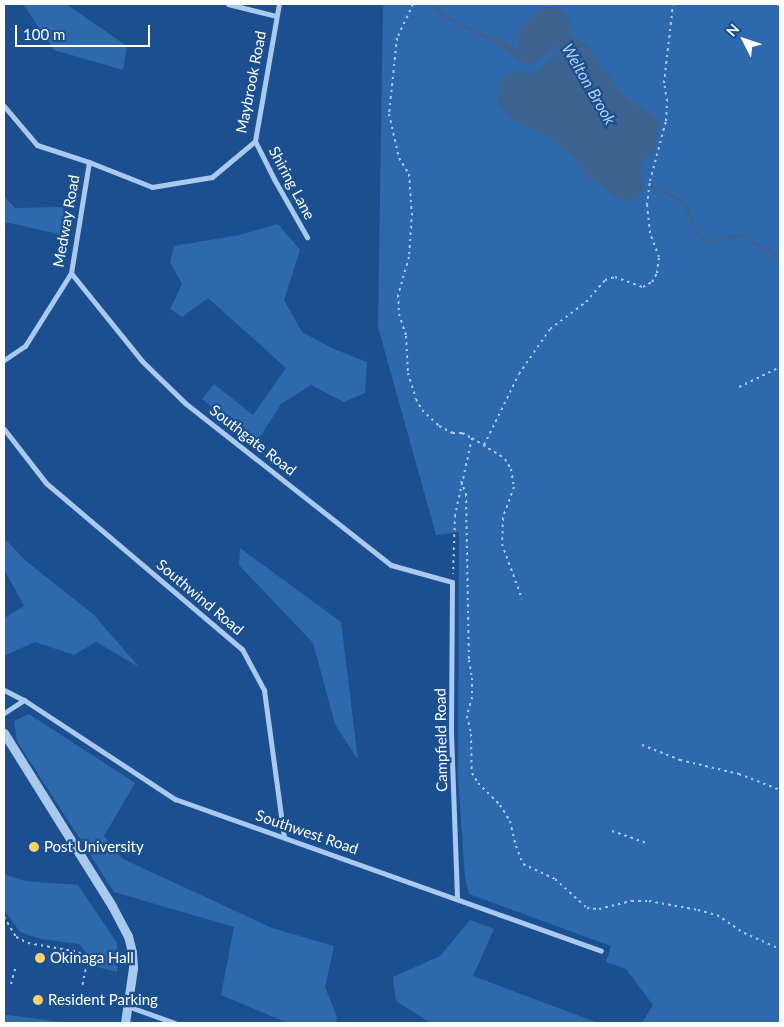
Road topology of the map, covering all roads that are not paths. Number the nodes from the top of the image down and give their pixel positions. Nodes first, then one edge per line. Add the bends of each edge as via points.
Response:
1 (228, 4) edge
2 (279, 4) edge
3 (276, 16) junction
4 (4, 106) edge
5 (255, 141) junction
6 (89, 162) junction
7 (212, 178) joint
8 (308, 237) dead end
9 (71, 274) junction
10 (4, 360) edge
11 (4, 429) edge
12 (452, 582) joint
13 (4, 690) edge
14 (24, 700) junction
15 (4, 713) edge
16 (4, 733) edge
17 (284, 837) junction
18 (457, 898) junction
19 (601, 951) dead end
20 (127, 1006) junction
21 (125, 1023) edge
22 (175, 1023) edge

1 - 3 street
2 - 3 street, Maybrook Road
3 - 5 street, Maybrook Road
4 - 6 street via 37,145
5 - 7 street, Maybrook Road
5 - 8 street, Shiring Lane
6 - 7 street, Medway Road via 152,187
6 - 9 street, Medway Road
9 - 10 street, Medway Road via 25,346
9 - 12 street, Southgate Road via 142,361 185,403 391,564
11 - 17 street, Southwind Road via 46,484 242,649 264,690
12 - 18 street, Campfield Road via 451,733
13 - 14 street, Southwest Road
14 - 15 street
14 - 17 street, Southwest Road via 175,799
16 - 20 street via 124,928 132,946 133,960
17 - 18 street, Southwest Road
18 - 19 street, Southwest Road
20 - 21 street
20 - 22 street

